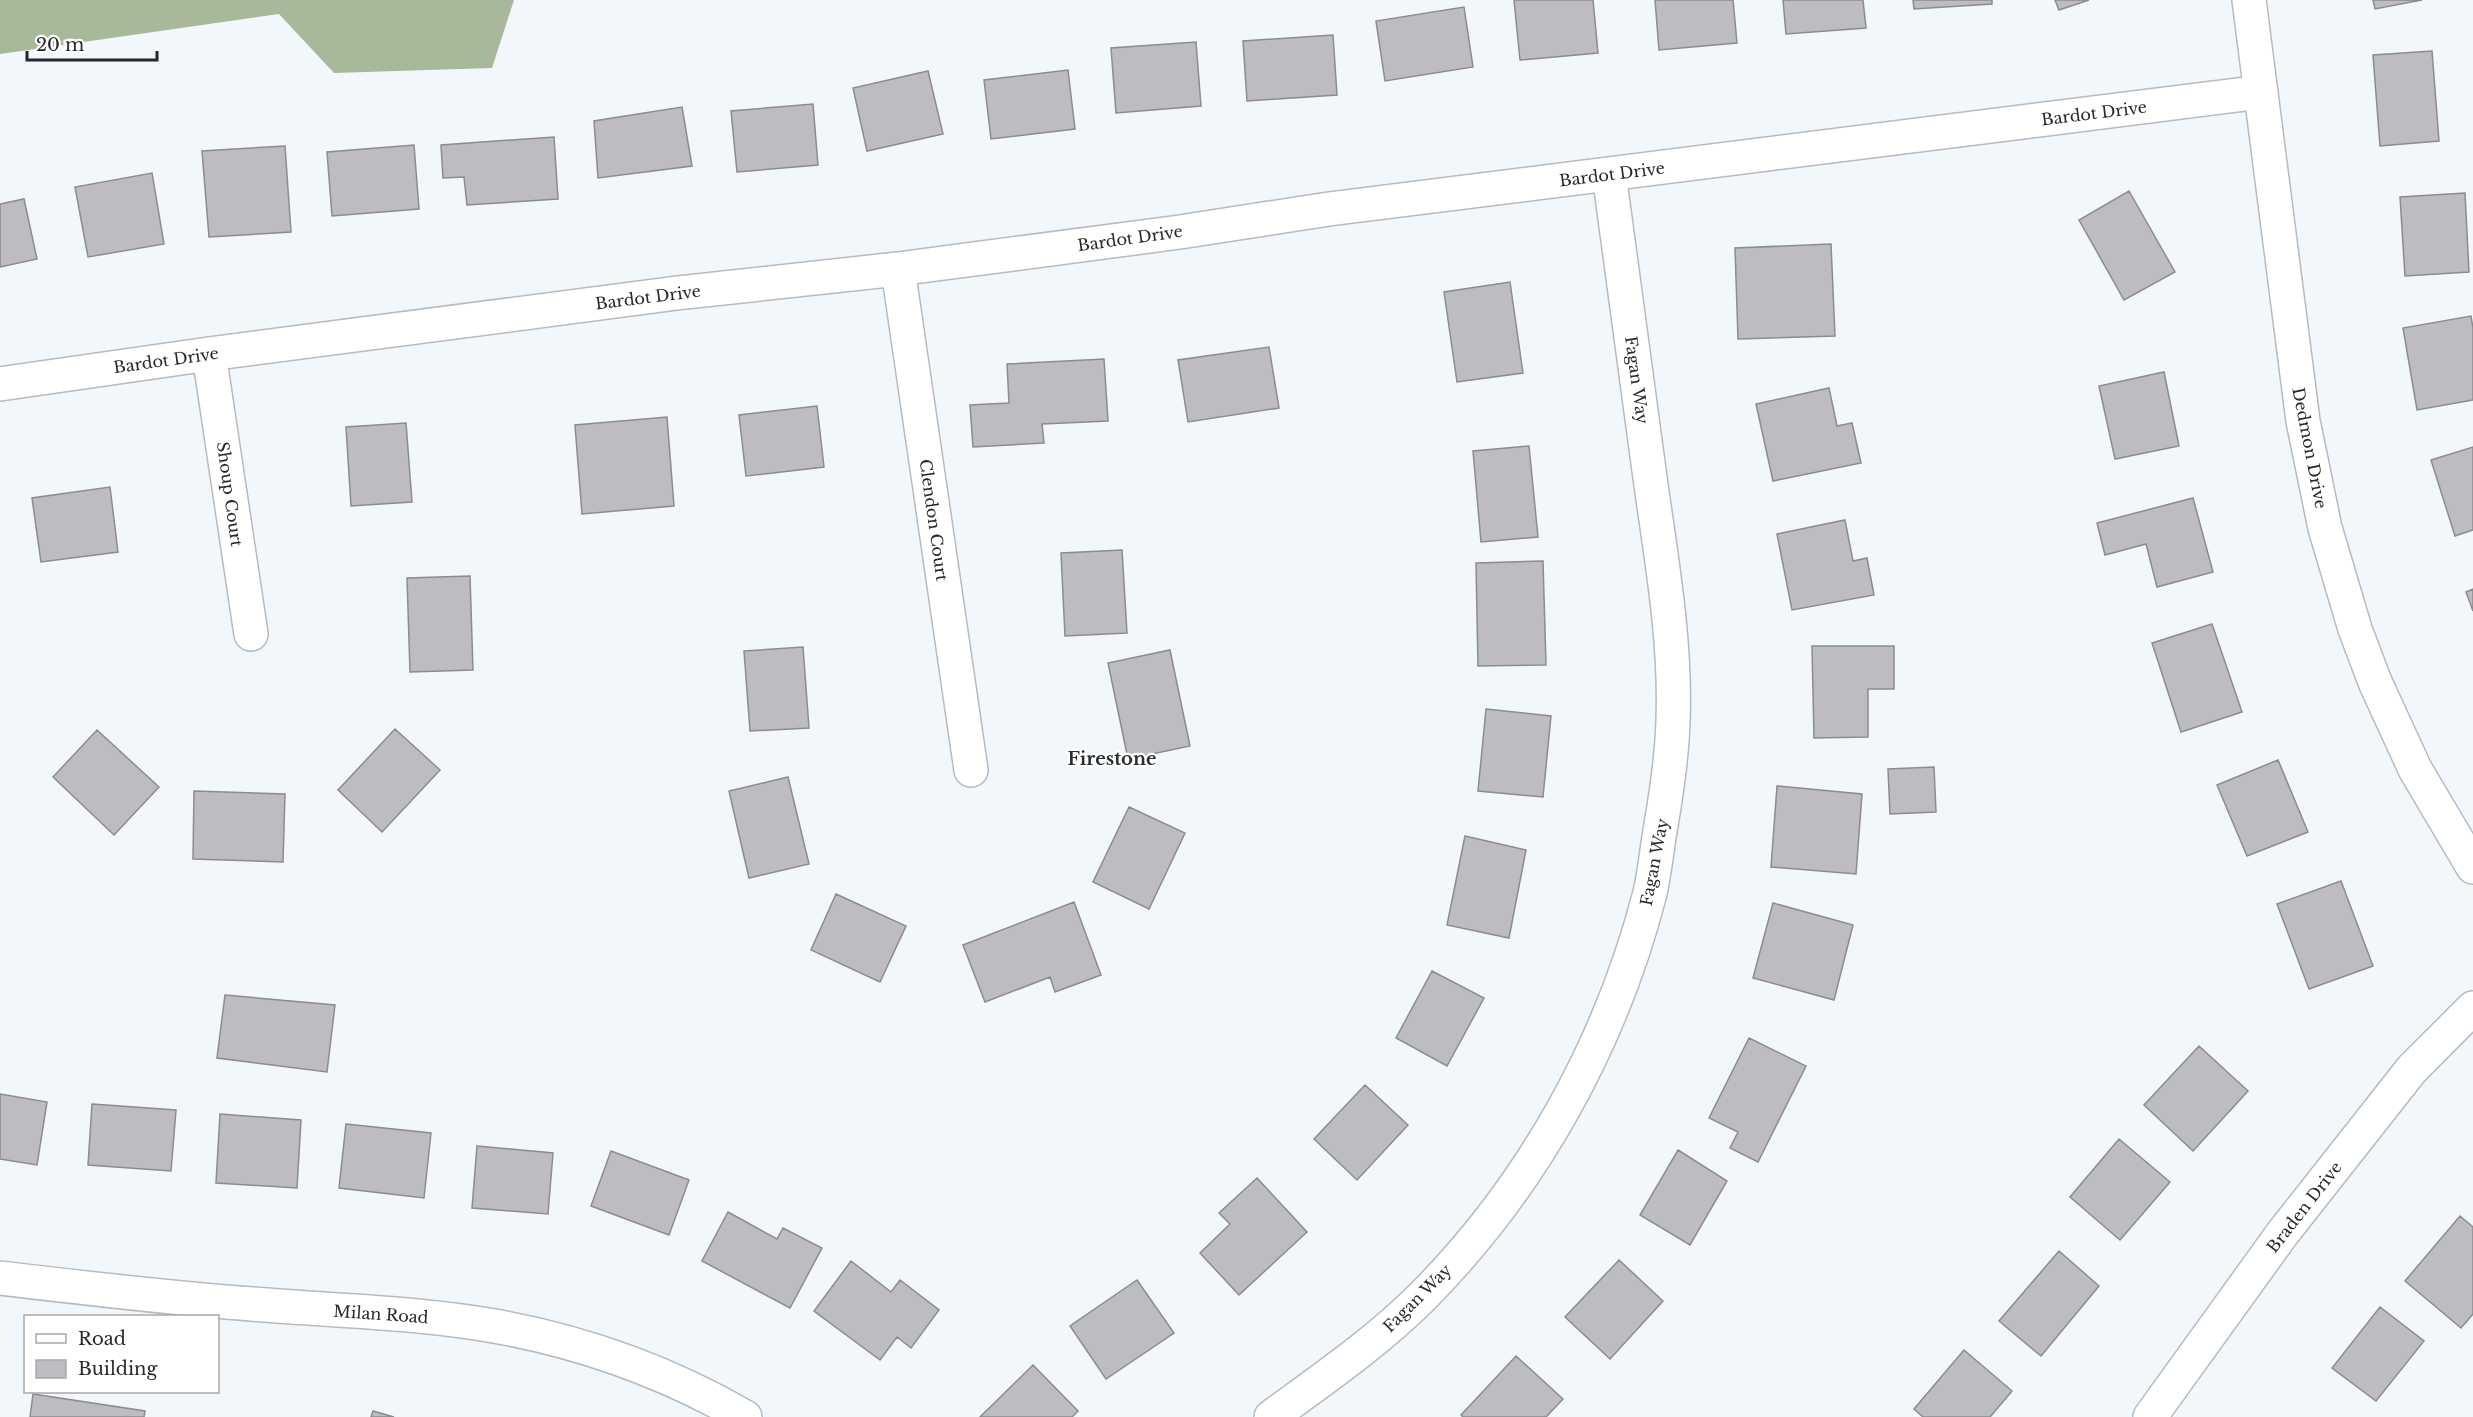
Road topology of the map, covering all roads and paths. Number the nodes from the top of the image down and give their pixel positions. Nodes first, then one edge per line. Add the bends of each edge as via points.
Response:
1 (2249, 0) edge
2 (2261, 92) junction
3 (1609, 174) junction
4 (898, 269) junction
5 (209, 354) junction
6 (0, 384) edge
7 (251, 634) dead end
8 (970, 770) dead end
9 (2473, 867) edge
10 (2473, 1008) edge
11 (0, 1278) edge
12 (745, 1417) edge
13 (1271, 1417) edge
14 (2150, 1417) edge

1 - 2 street, Dedmon Drive
2 - 3 street, Bardot Drive
2 - 9 street, Dedmon Drive via 2303,421 2325,528 2375,682 2415,769
3 - 4 street, Bardot Drive
3 - 13 street, Fagan Way via 1672,658 1673,721 1668,780 1650,890 1629,964 1574,1093 1492,1219 1388,1329
4 - 5 street, Bardot Drive via 677,293
4 - 8 street, Clendon Court
5 - 6 street, Bardot Drive
5 - 7 street, Shoup Court
10 - 14 street, Braden Drive via 2412,1069 2282,1234
11 - 12 street, Milan Road via 167,1298 499,1327 548,1337 644,1367

